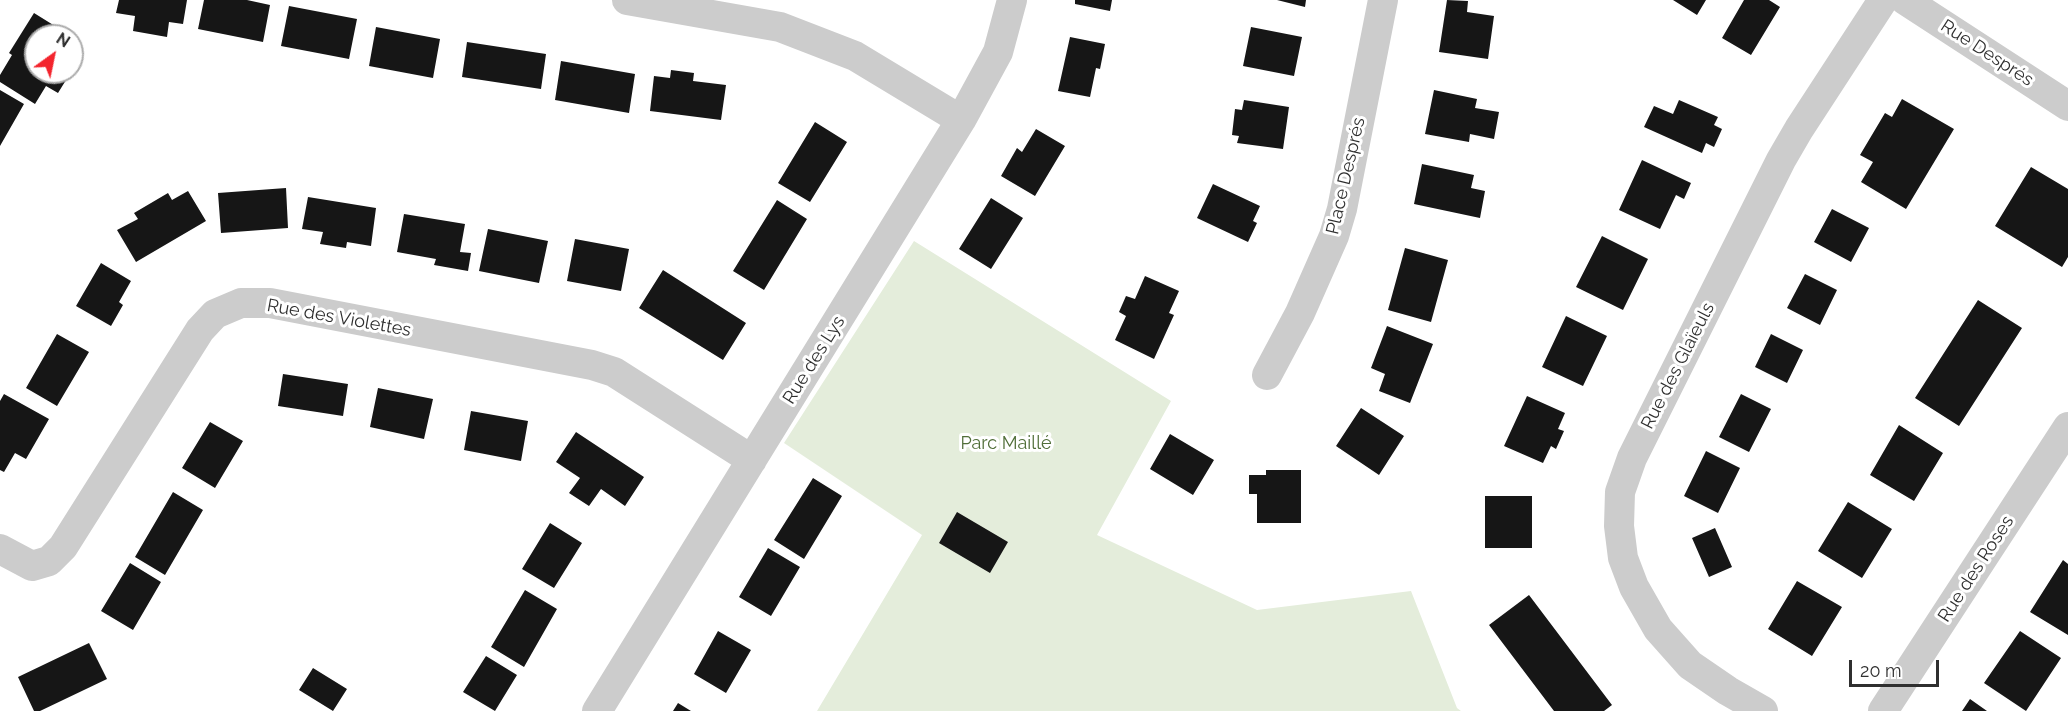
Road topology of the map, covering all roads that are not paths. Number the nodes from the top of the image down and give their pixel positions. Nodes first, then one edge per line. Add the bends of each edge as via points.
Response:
1 (627, 0) edge
2 (1012, 0) edge
3 (1383, 0) edge
4 (1883, 0) edge
5 (1905, 0) edge
6 (2068, 106) edge
7 (961, 120) junction
8 (1268, 375) dead end
9 (2068, 427) edge
10 (752, 460) junction
11 (0, 549) edge
12 (597, 711) edge
13 (1763, 711) edge
14 (1883, 711) edge

1 - 7 street via 780,27 855,56
2 - 7 street, Rue des Lys via 998,52
3 - 8 street, Place Després via 1340,218 1300,314
4 - 13 street, Rue des Glaïeuls via 1781,160 1632,458 1620,492 1618,526 1623,558 1658,629 1690,665
5 - 6 street, Rue Després
7 - 10 street, Rue des Lys
9 - 14 street, Rue des Roses
10 - 11 street, Rue des Violettes via 614,372 592,365 270,303 241,303 215,314 200,330 63,547 49,561 32,566
10 - 12 street, Rue des Lys

